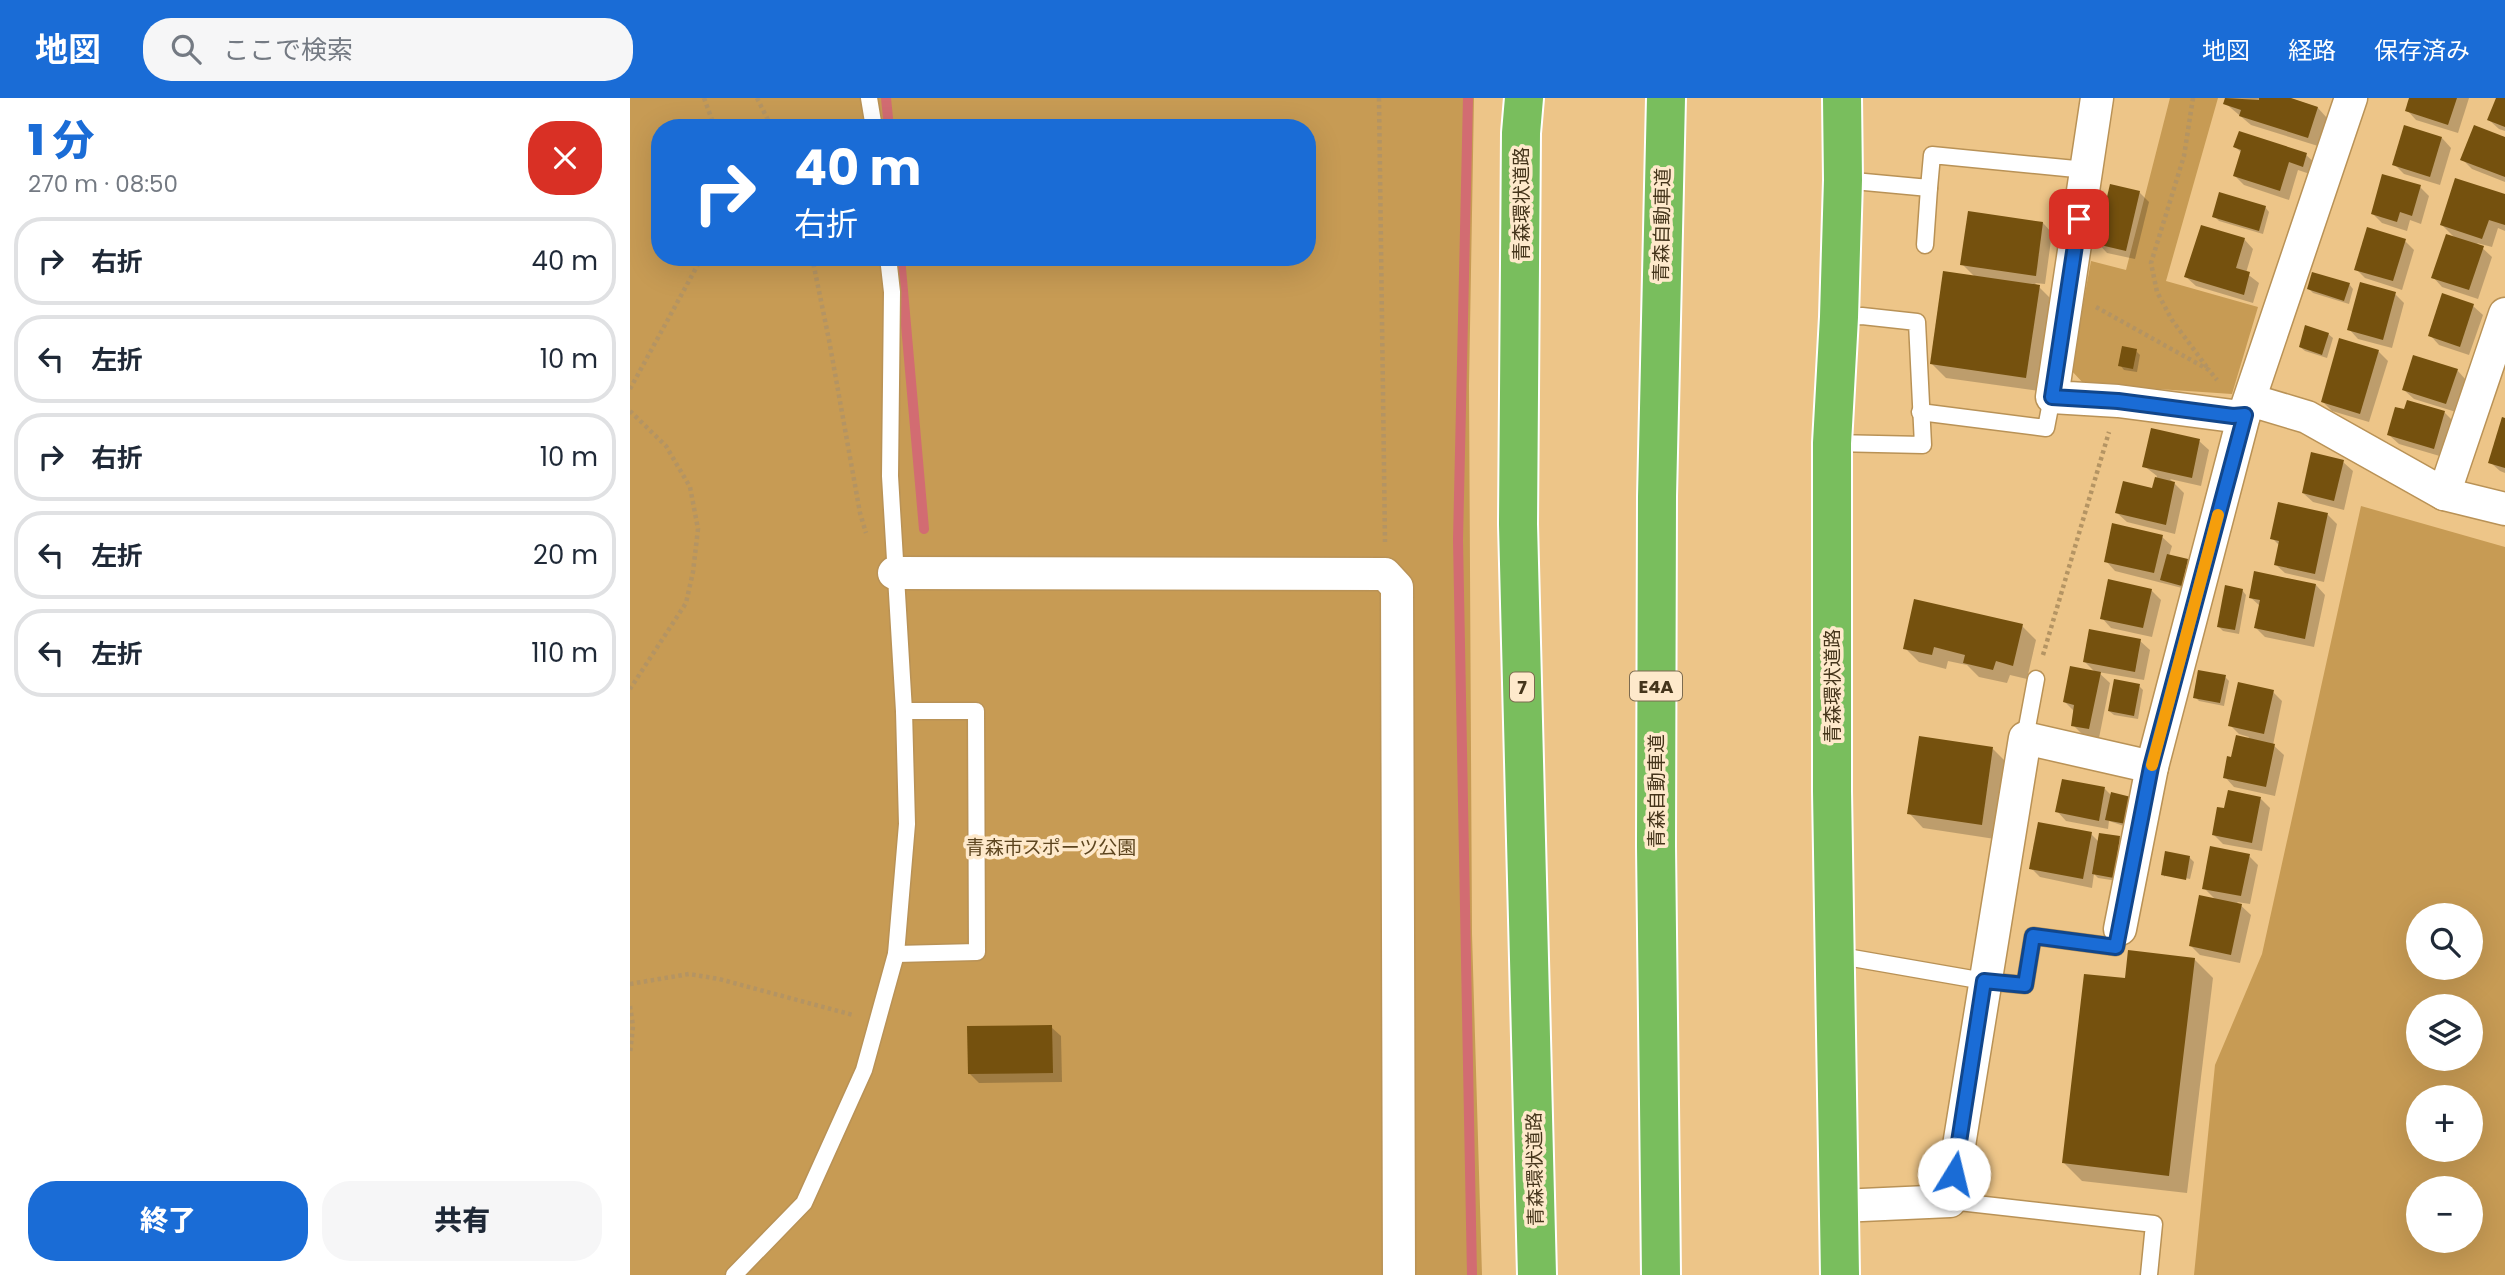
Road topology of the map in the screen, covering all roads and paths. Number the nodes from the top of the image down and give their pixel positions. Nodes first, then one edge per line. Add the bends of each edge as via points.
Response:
1 (704, 98) edge
2 (757, 98) edge
3 (869, 98) edge
4 (1379, 98) edge
5 (1524, 98) edge
6 (1666, 98) edge
7 (1842, 98) edge
8 (2097, 98) edge
9 (2193, 98) edge
10 (2347, 99) edge
11 (712, 119) edge
12 (768, 119) edge
13 (872, 119) edge
14 (2086, 170) junction
15 (1843, 180) junction
16 (1929, 188) junction
17 (1925, 245) dead end
18 (697, 266) edge
19 (814, 266) edge
20 (889, 266) edge
21 (2068, 292) junction
22 (2505, 314) edge
23 (1839, 317) junction
24 (2209, 370) junction
25 (630, 388) edge
26 (2052, 397) junction
27 (2118, 401) junction
28 (2242, 410) junction
29 (630, 411) edge
30 (1920, 412) junction
31 (1832, 443) junction
32 (2444, 494) junction
33 (2505, 509) edge
34 (894, 564) junction
35 (1385, 574) junction
36 (2036, 679) joint
37 (630, 689) edge
38 (904, 711) junction
39 (2025, 738) junction
40 (2151, 767) junction
41 (2120, 929) joint
42 (896, 954) junction
43 (1835, 955) junction
44 (1984, 981) junction
45 (630, 984) edge
46 (630, 1006) edge
47 (878, 1021) junction
48 (630, 1054) edge
49 (1950, 1201) junction
50 (1840, 1206) junction
51 (734, 1275) edge
52 (1399, 1275) edge
53 (1537, 1275) edge
54 (1661, 1275) edge
55 (1840, 1275) edge
56 (2149, 1275) edge

1 - 11 path
2 - 12 path
3 - 13 lane
4 - 35 path
5 - 53 highway, 青森環状道路 / 7 via 1518,524
6 - 54 highway, 青森自動車道 / E4A via 1657,496
7 - 15 highway, 青森環状道路
8 - 14 street
9 - 24 path via 2184,156 2151,263 2157,292 2172,320
10 - 28 street
14 - 16 lane via 1932,155
14 - 21 street
15 - 16 lane
15 - 23 highway, 青森環状道路
16 - 17 lane
18 - 25 path
19 - 34 path via 860,513 869,541
20 - 34 lane
21 - 24 path
21 - 26 street
22 - 32 street
23 - 30 lane via 1917,322
23 - 31 highway, 青森環状道路
24 - 28 path
26 - 27 street
26 - 30 lane via 2046,428
27 - 28 street
27 - 36 path
28 - 32 street via 2307,417
28 - 40 street
29 - 37 path via 666,446 690,487 698,529 686,603
30 - 31 lane via 1923,444
31 - 43 highway, 青森環状道路
32 - 33 street
34 - 35 street
34 - 38 lane
35 - 52 street via 1397,587
36 - 39 lane
38 - 42 lane via 907,824
38 - 42 lane via 976,711 977,952
39 - 40 street
39 - 44 street
40 - 41 street
41 - 44 lane via 2116,947 2033,936 2025,985
42 - 47 lane
43 - 44 lane
43 - 50 highway, 青森環状道路
44 - 49 street
45 - 47 path via 689,974
46 - 48 path
47 - 51 lane via 864,1070 804,1203
49 - 50 street
49 - 56 lane via 2154,1224
50 - 55 highway, 青森環状道路

